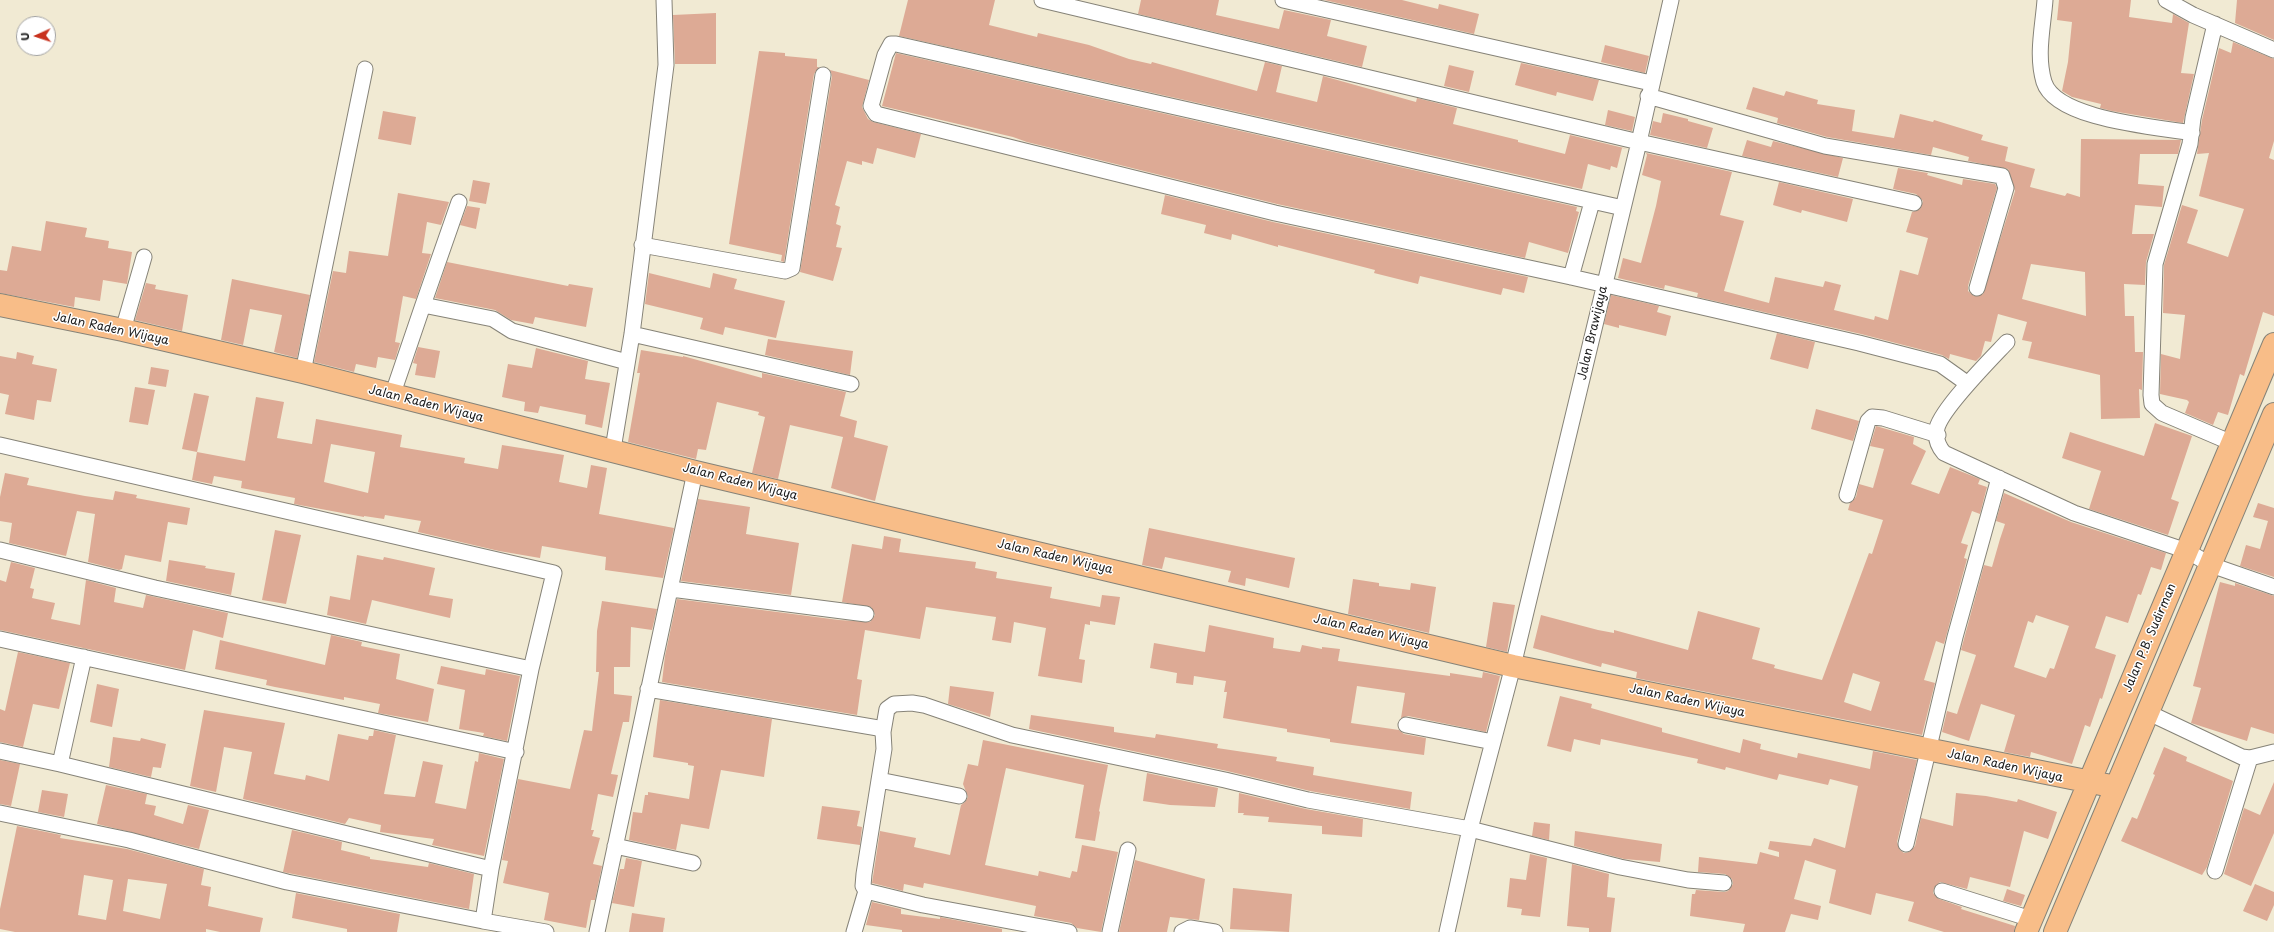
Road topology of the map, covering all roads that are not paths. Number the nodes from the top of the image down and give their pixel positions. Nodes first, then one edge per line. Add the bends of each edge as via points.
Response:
1 (664, 0) edge
2 (1042, 0) edge
3 (1283, 0) edge
4 (1671, 0) edge
5 (2045, 0) edge
6 (2166, 0) edge
7 (2215, 24) junction
8 (2274, 50) edge
9 (365, 69) dead end
10 (823, 75) dead end
11 (1650, 89) junction
12 (2192, 132) junction
13 (1639, 142) junction
14 (459, 202) dead end
15 (1592, 202) junction
16 (1914, 203) dead end
17 (1623, 208) junction
18 (642, 245) junction
19 (144, 257) dead end
20 (1571, 276) junction
21 (1604, 286) junction
22 (1977, 288) dead end
23 (0, 305) edge
24 (423, 305) junction
25 (123, 330) junction
26 (632, 334) junction
27 (2007, 342) dead end
28 (2274, 344) edge
29 (627, 362) junction
30 (303, 372) junction
31 (851, 384) dead end
32 (1968, 384) junction
33 (392, 396) junction
34 (2274, 414) edge
35 (1938, 435) junction
36 (2232, 444) junction
37 (0, 445) edge
38 (613, 449) junction
39 (695, 472) junction
40 (1999, 478) junction
41 (1847, 495) dead end
42 (0, 550) edge
43 (2187, 551) junction
44 (2211, 565) junction
45 (2274, 587) edge
46 (671, 589) junction
47 (866, 614) dead end
48 (0, 639) edge
49 (84, 657) junction
50 (1513, 666) junction
51 (531, 669) junction
52 (648, 689) junction
53 (2147, 712) junction
54 (1406, 725) dead end
55 (883, 732) junction
56 (1493, 742) junction
57 (1927, 750) junction
58 (0, 751) edge
59 (516, 752) junction
60 (2274, 752) edge
61 (2250, 758) junction
62 (60, 764) junction
63 (879, 780) junction
64 (2089, 783) junction
65 (2116, 787) junction
66 (959, 796) dead end
67 (0, 813) edge
68 (1470, 829) junction
69 (1906, 844) dead end
70 (615, 846) junction
71 (1128, 850) dead end
72 (693, 863) dead end
73 (491, 869) junction
74 (2215, 870) dead end
75 (1724, 883) dead end
76 (866, 891) junction
77 (1942, 891) dead end
78 (483, 921) junction
79 (2028, 926) edge
80 (1447, 930) edge
81 (546, 932) edge
82 (596, 932) edge
83 (854, 932) edge
84 (1069, 932) edge
85 (1110, 932) edge
86 (1182, 932) edge
87 (1216, 932) edge
88 (2055, 932) edge

1 - 18 street via 665,71
2 - 13 street
3 - 11 street
4 - 11 street, Jalan Brawijaya
5 - 12 street via 2040,66 2044,84 2055,97 2092,115 2125,123
6 - 7 street
7 - 8 street
7 - 12 street
9 - 30 street
10 - 18 street via 792,268 784,271
11 - 13 street, Jalan Brawijaya
11 - 22 street via 1825,146 2002,176 2006,188
12 - 36 street via 2155,264 2152,404 2162,413
13 - 16 street
13 - 17 street, Jalan Brawijaya
14 - 24 street
15 - 17 street
15 - 20 street
15 - 20 street via 896,44 891,44 871,106 876,114 1275,212
17 - 21 street, Jalan Brawijaya
18 - 26 street
19 - 25 street
20 - 21 street
21 - 32 street via 1852,341 1933,362 1940,364
21 - 50 street, Jalan Brawijaya
23 - 25 highway, Jalan Raden Wijaya
24 - 29 street via 492,319 512,330
24 - 33 street
25 - 30 highway, Jalan Raden Wijaya
26 - 29 street
26 - 31 street
27 - 32 street
28 - 36 highway, Jalan P.B. Sudirman
29 - 38 street
30 - 33 highway, Jalan Raden Wijaya
32 - 35 street via 1938,428
33 - 38 highway, Jalan Raden Wijaya
34 - 44 highway
35 - 40 street via 1937,444 1944,453
35 - 41 street via 1872,417 1868,421
36 - 43 highway, Jalan P.B. Sudirman
37 - 51 street via 554,573
38 - 39 highway, Jalan Raden Wijaya
39 - 46 street
39 - 50 highway, Jalan Raden Wijaya
40 - 43 street via 2074,513
40 - 57 street via 1955,636
42 - 51 street via 155,588
43 - 44 street
43 - 64 highway, Jalan P.B. Sudirman
44 - 45 street
44 - 53 highway
46 - 47 street
46 - 52 street
48 - 49 street
49 - 59 street
49 - 62 street
50 - 56 street, Jalan Brawijaya
50 - 57 highway, Jalan Raden Wijaya
51 - 59 street
52 - 55 street via 878,728
52 - 70 street
53 - 61 street via 2242,757
53 - 65 highway
54 - 56 street
55 - 63 street via 884,749
55 - 68 street via 887,709 894,704 912,703 1012,735 1308,800
56 - 68 street, Jalan Brawijaya
57 - 64 highway, Jalan Raden Wijaya
57 - 69 street
58 - 62 street
59 - 73 street
60 - 61 street
61 - 74 street
62 - 73 street
63 - 66 street
63 - 76 street via 864,874 863,886
64 - 65 highway, Jalan Raden Wijaya
64 - 79 highway, Jalan P.B. Sudirman
65 - 88 highway
67 - 78 street via 129,840 287,882
68 - 75 street via 1620,867 1688,880
68 - 80 street, Jalan Brawijaya
70 - 72 street
70 - 82 street
71 - 85 street
73 - 78 street
76 - 83 street
76 - 84 street via 923,905
77 - 79 street
78 - 81 street
86 - 87 street via 1190,928

